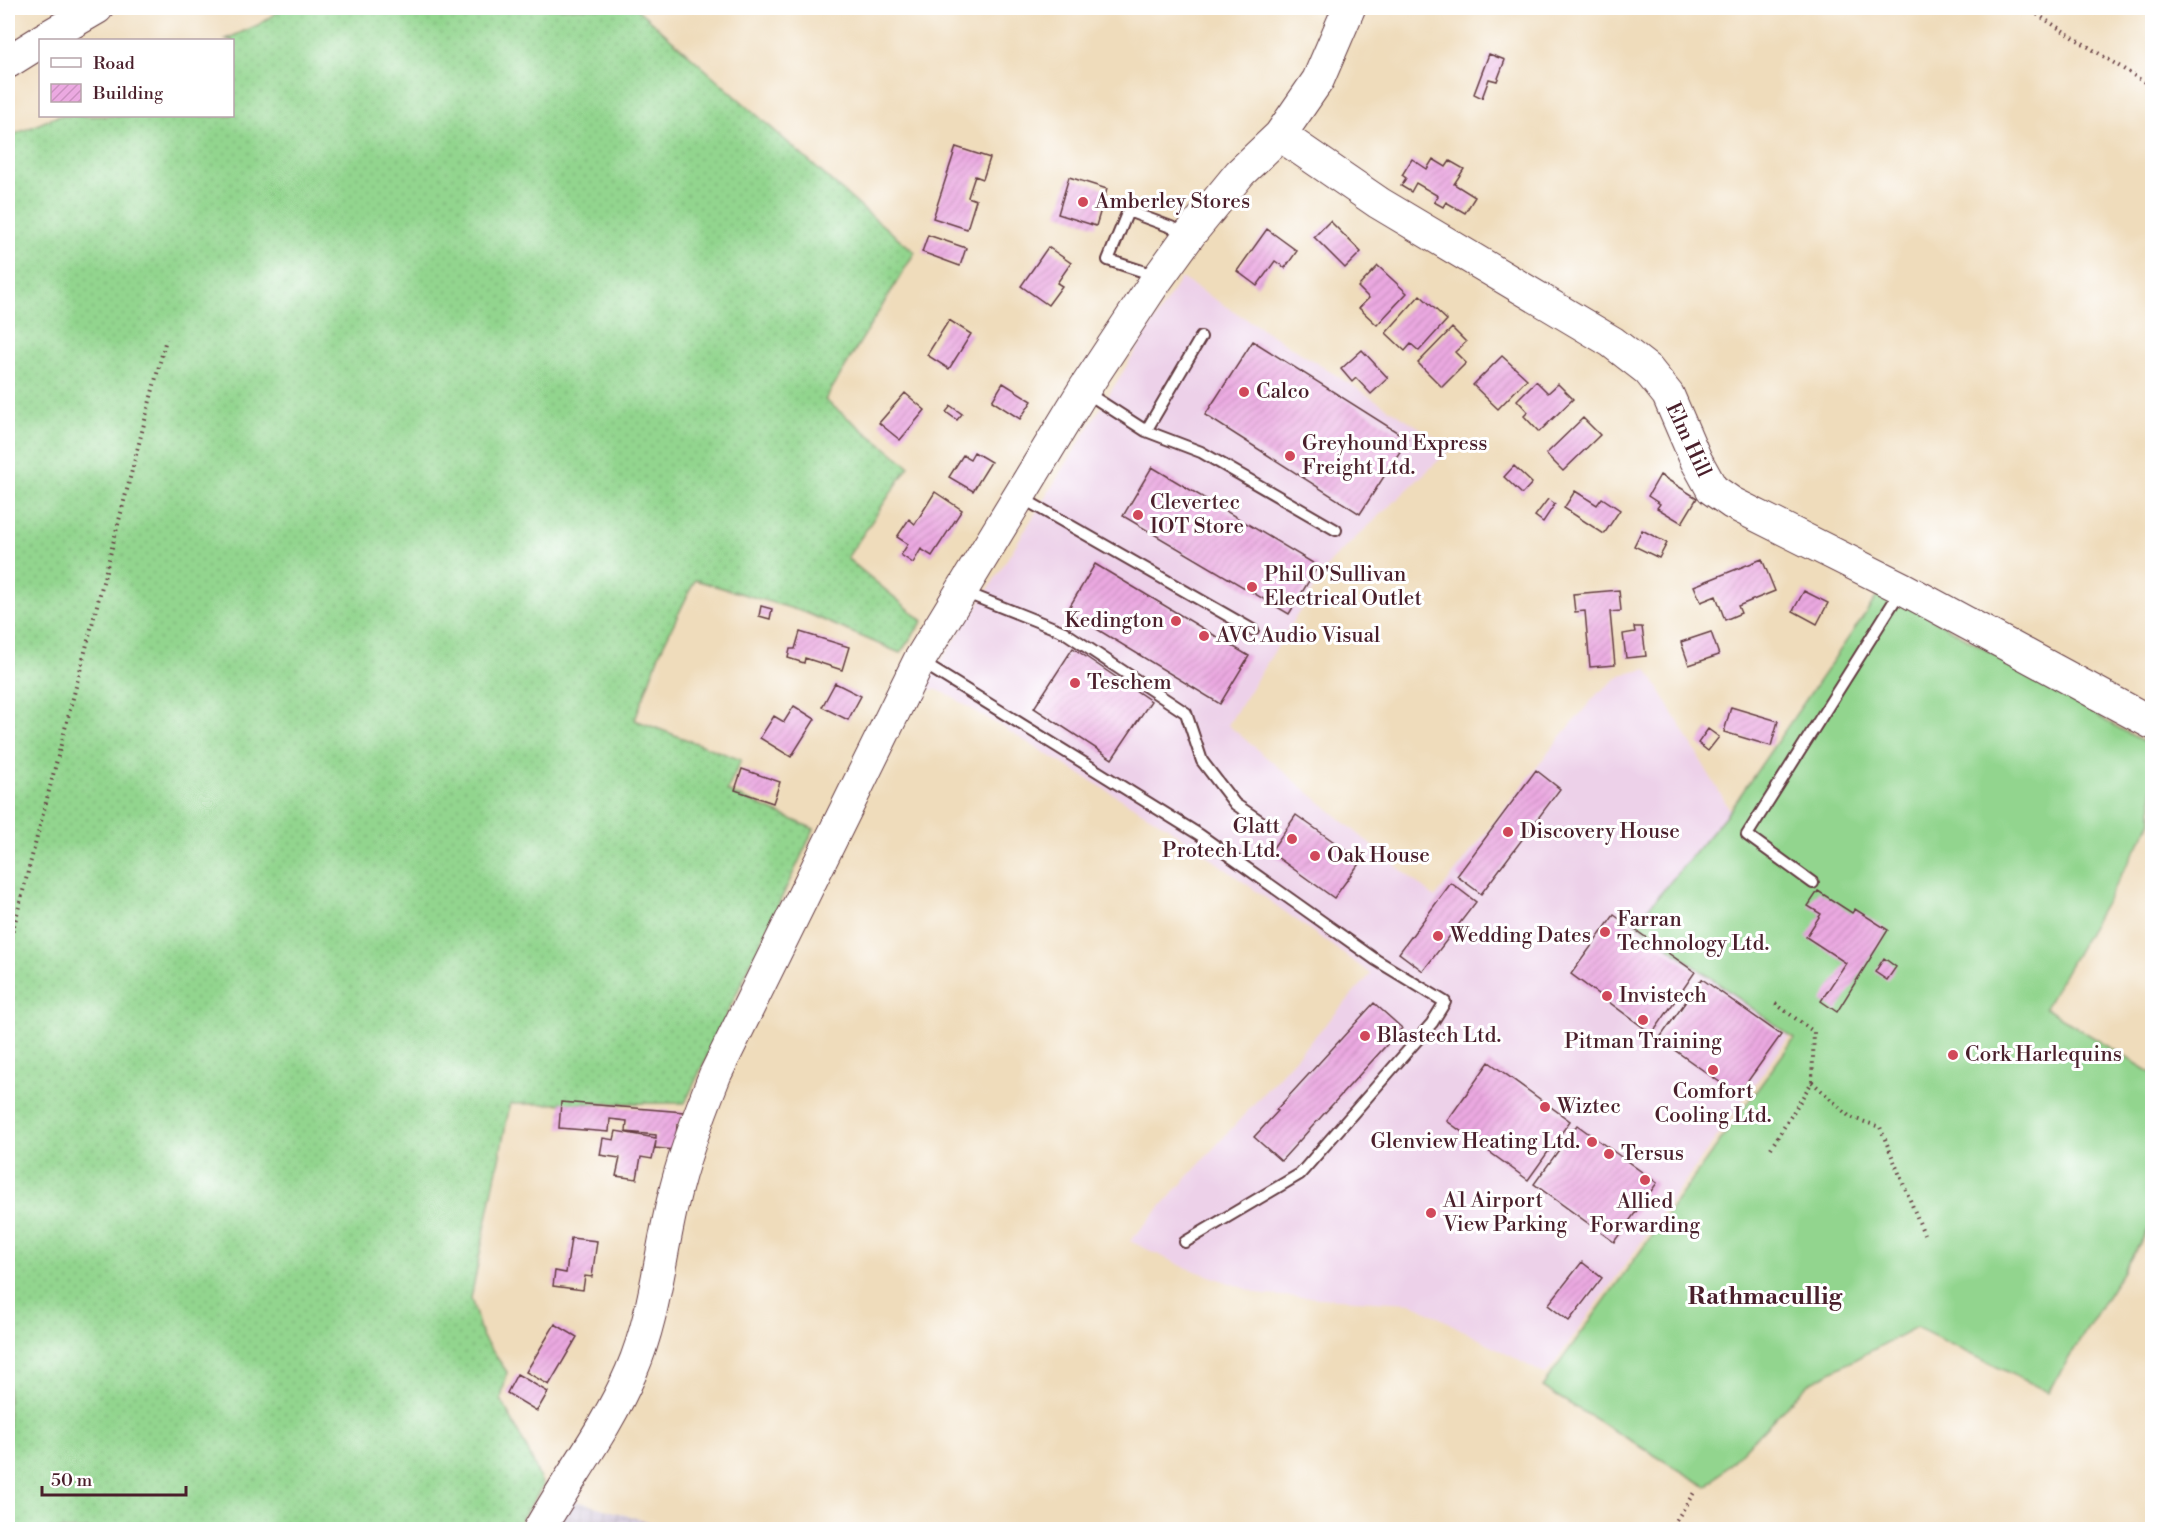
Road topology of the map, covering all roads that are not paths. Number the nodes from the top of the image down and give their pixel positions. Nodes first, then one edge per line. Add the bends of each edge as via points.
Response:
1 (97, 8) edge
2 (1349, 8) edge
3 (44, 39) edge
4 (39, 42) edge
5 (8, 62) edge
6 (1280, 135) junction
7 (1190, 234) junction
8 (1159, 277) junction
9 (1201, 337) dead end
10 (1083, 391) junction
11 (1146, 431) junction
12 (1019, 497) junction
13 (1336, 530) dead end
14 (1902, 588) junction
15 (962, 591) junction
16 (1253, 630) dead end
17 (919, 661) junction
18 (2152, 723) edge
19 (1266, 825) dead end
20 (1814, 883) dead end
21 (1185, 1242) dead end
22 (544, 1528) edge

1 - 3 street
2 - 6 street via 1318,80
4 - 5 street
6 - 7 street via 1240,173
6 - 14 street, Elm Hill via 1379,203 1612,342 1648,370 1668,395 1712,489 1732,503
7 - 8 street
7 - 8 lane via 1128,211 1108,260
8 - 10 street
9 - 11 lane
10 - 11 lane
10 - 12 street
11 - 13 lane via 1201,452
12 - 15 street
12 - 16 lane
14 - 18 street, Elm Hill
14 - 20 lane via 1747,835
15 - 17 street
15 - 19 lane via 1064,632 1186,712 1202,761 1235,804
17 - 21 lane via 1200,835 1376,960 1445,1002 1432,1023 1299,1174
17 - 22 street via 716,1075 696,1123 672,1205 650,1317 631,1372

